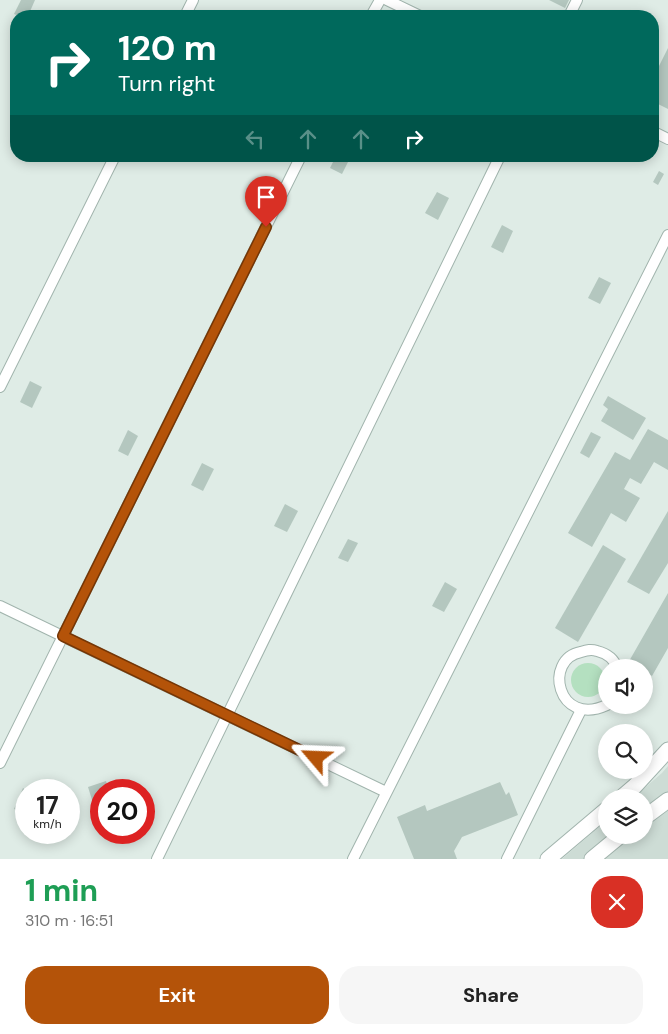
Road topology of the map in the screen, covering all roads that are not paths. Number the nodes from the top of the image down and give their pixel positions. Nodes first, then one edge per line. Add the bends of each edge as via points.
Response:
1 (388, 0) edge
2 (408, 10) edge
3 (112, 162) edge
4 (299, 162) edge
5 (497, 162) edge
6 (668, 235) edge
7 (0, 387) edge
8 (0, 606) edge
9 (63, 636) junction
10 (610, 659) edge
11 (598, 709) edge
12 (581, 710) junction
13 (228, 715) junction
14 (668, 750) edge
15 (0, 763) edge
16 (632, 789) edge
17 (386, 792) junction
18 (668, 800) edge
19 (653, 811) edge
20 (598, 817) edge
21 (611, 844) edge
22 (597, 857) edge
23 (158, 859) edge
24 (353, 859) edge
25 (507, 859) edge
26 (548, 859) edge

1 - 2 lane
3 - 7 lane
4 - 9 lane
5 - 13 lane
6 - 17 lane
8 - 9 lane
9 - 13 lane
9 - 15 lane
10 - 12 lane via 591,650 576,652 565,662 559,676 560,690 568,702
11 - 12 lane
12 - 25 lane
13 - 17 lane
13 - 23 lane
14 - 16 street
17 - 24 lane
18 - 19 street
20 - 26 street
21 - 22 street

